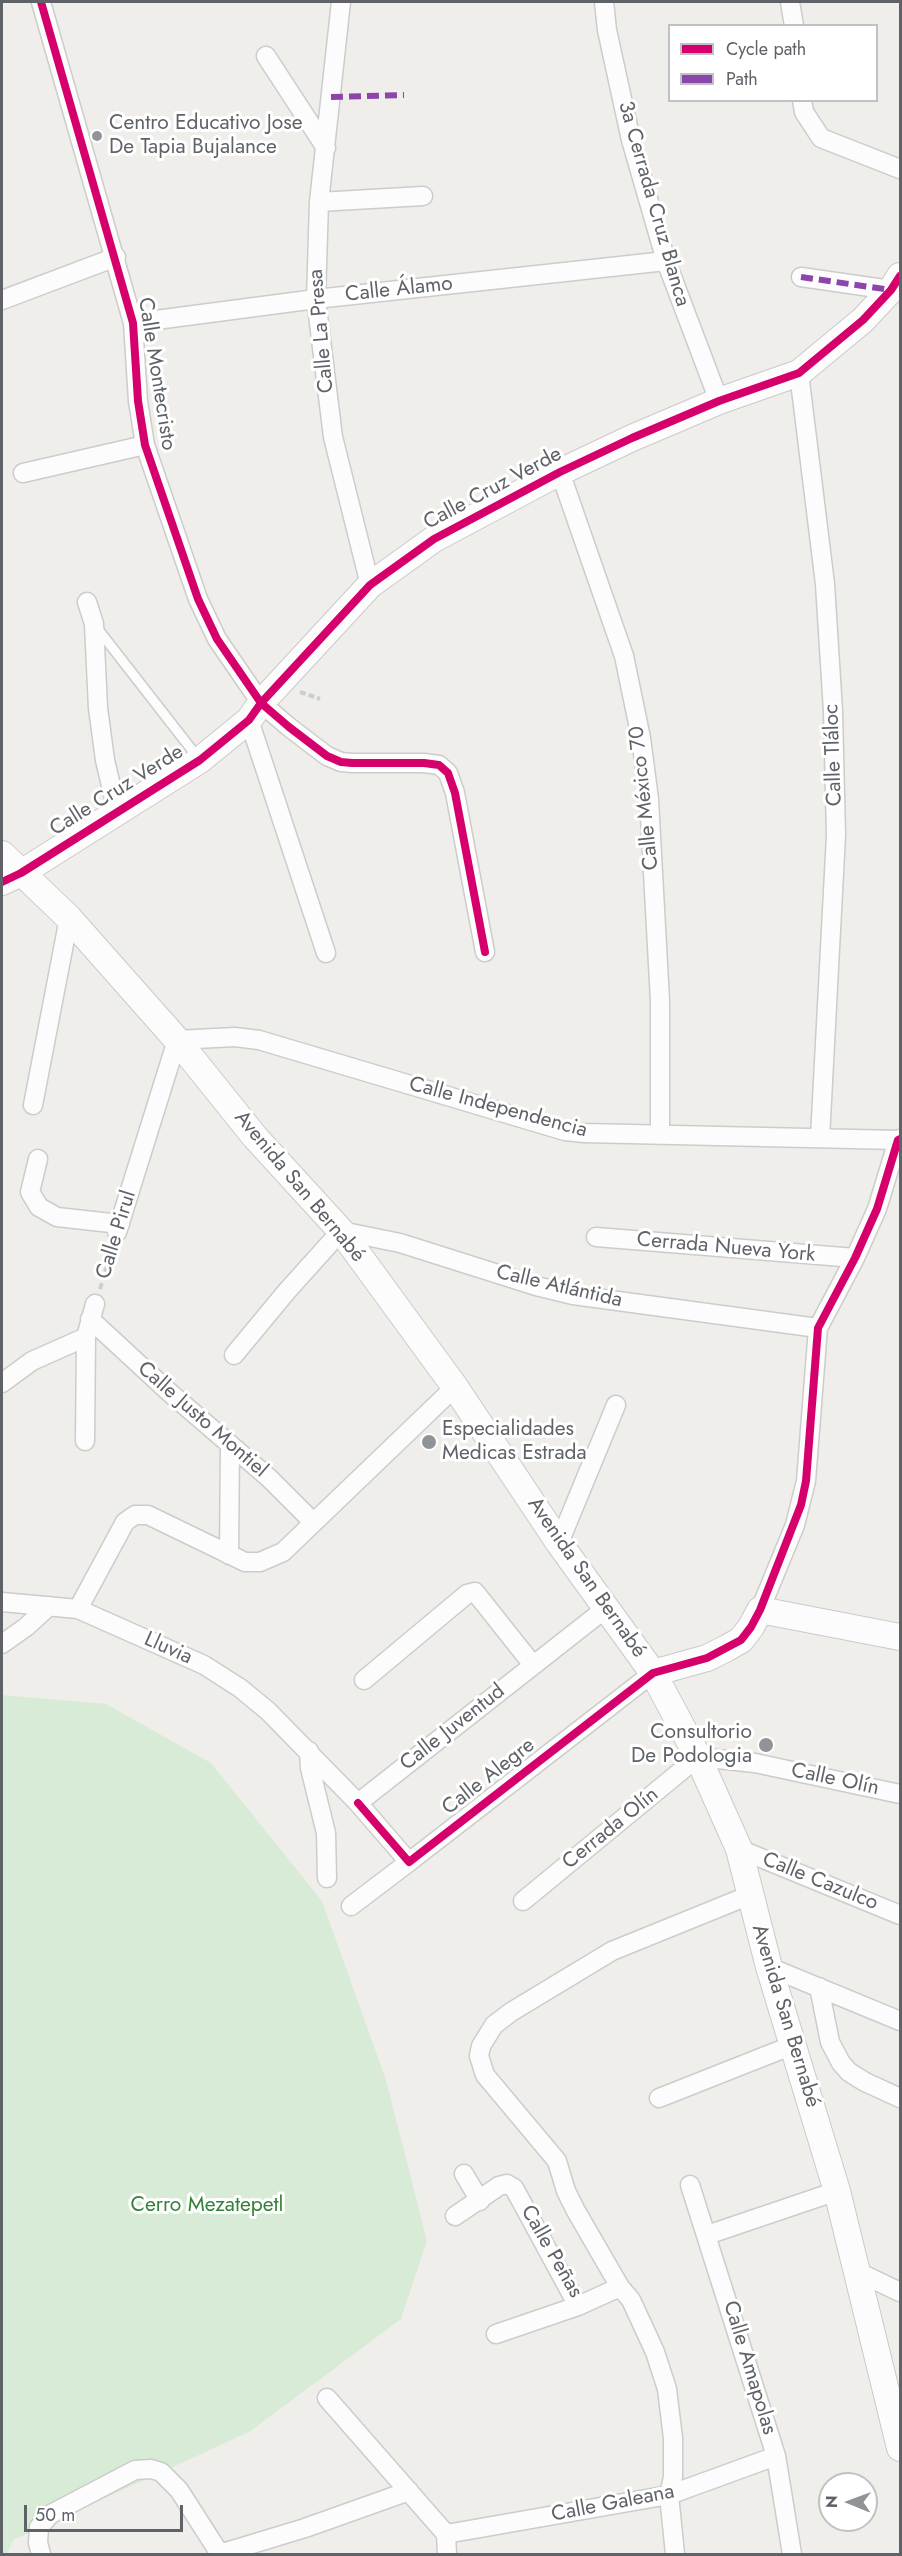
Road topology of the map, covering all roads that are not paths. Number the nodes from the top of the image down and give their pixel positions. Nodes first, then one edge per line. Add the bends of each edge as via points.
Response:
1 (41, 2) edge
2 (341, 2) edge
3 (604, 2) edge
4 (790, 2) edge
5 (794, 24) edge
6 (266, 56) dead end
7 (802, 102) edge
8 (326, 148) junction
9 (900, 170) edge
10 (423, 196) dead end
11 (319, 202) junction
12 (116, 257) junction
13 (666, 261) junction
14 (801, 277) dead end
15 (896, 283) edge
16 (316, 299) junction
17 (2, 300) edge
18 (133, 323) junction
19 (799, 373) junction
20 (719, 401) junction
21 (145, 445) junction
22 (560, 472) junction
23 (23, 473) dead end
24 (370, 585) junction
25 (87, 602) dead end
26 (94, 624) junction
27 (255, 711) junction
28 (200, 760) junction
29 (117, 811) junction
30 (2, 854) edge
31 (11, 878) edge
32 (69, 918) junction
33 (326, 952) dead end
34 (485, 952) dead end
35 (177, 1040) junction
36 (33, 1105) dead end
37 (660, 1135) junction
38 (820, 1138) junction
39 (899, 1140) edge
40 (38, 1159) dead end
41 (340, 1231) junction
42 (596, 1238) dead end
43 (855, 1258) junction
44 (91, 1320) junction
45 (818, 1328) junction
46 (234, 1355) dead end
47 (2, 1383) edge
48 (455, 1387) junction
49 (616, 1405) dead end
50 (85, 1441) dead end
51 (230, 1444) junction
52 (312, 1522) junction
53 (559, 1544) junction
54 (229, 1555) junction
55 (2, 1602) edge
56 (49, 1606) junction
57 (78, 1609) junction
58 (605, 1609) junction
59 (760, 1610) junction
60 (900, 1637) edge
61 (2, 1644) edge
62 (533, 1665) junction
63 (653, 1673) junction
64 (364, 1680) dead end
65 (309, 1751) junction
66 (698, 1757) junction
67 (900, 1794) edge
68 (358, 1803) junction
69 (739, 1849) junction
70 (409, 1862) junction
71 (327, 1878) dead end
72 (750, 1895) junction
73 (523, 1901) dead end
74 (351, 1906) dead end
75 (900, 1915) edge
76 (769, 1967) junction
77 (819, 1988) junction
78 (900, 2021) edge
79 (793, 2045) junction
80 (659, 2098) dead end
81 (900, 2098) edge
82 (464, 2174) dead end
83 (690, 2185) dead end
84 (837, 2192) junction
85 (480, 2201) junction
86 (455, 2216) dead end
87 (707, 2235) junction
88 (858, 2272) junction
89 (620, 2287) junction
90 (900, 2292) edge
91 (578, 2306) junction
92 (496, 2334) dead end
93 (892, 2380) edge
94 (327, 2398) dead end
95 (900, 2448) edge
96 (776, 2456) junction
97 (409, 2491) junction
98 (669, 2495) junction
99 (446, 2534) junction
100 (41, 2554) edge
101 (220, 2554) edge
102 (447, 2554) edge
103 (675, 2554) edge
104 (792, 2554) edge

1 - 12 street, Calle Montecristo
2 - 8 street, Calle La Presa
3 - 13 street, 3a Cerrada Cruz Blanca via 631,140
4 - 5 street
6 - 8 street
7 - 9 street via 804,112 821,138
8 - 11 street, Calle La Presa
10 - 11 street
11 - 16 street, Calle La Presa
12 - 17 street
12 - 18 street, Calle Montecristo
13 - 16 street, Calle Álamo
13 - 20 street, 3a Cerrada Cruz Blanca
14 - 15 street
15 - 19 main road, Calle Cruz Verde via 835,345
16 - 18 street, Calle Álamo
16 - 24 street, Calle La Presa via 333,437
18 - 21 street, Calle Montecristo
19 - 20 main road, Calle Cruz Verde
19 - 38 street, Calle Tláloc via 825,584 833,711 836,835
20 - 22 main road, Calle Cruz Verde
21 - 23 street
21 - 27 street, Calle Montecristo via 198,599
22 - 24 main road, Calle Cruz Verde via 434,539
22 - 37 street, Calle México 70 via 624,656 641,738 649,799 660,1002
24 - 27 main road, Calle Cruz Verde
25 - 26 street
26 - 28 lane, Calle Cruz Verde
26 - 29 street via 100,730
27 - 28 main road, Calle Cruz Verde
27 - 33 street
27 - 34 street via 289,728 335,760 424,763 439,765 448,773
28 - 29 main road, Calle Cruz Verde
29 - 31 main road, Calle Cruz Verde
30 - 31 main road, Avenida San Bernabé
31 - 32 main road, Avenida San Bernabé
32 - 35 main road, Avenida San Bernabé
32 - 36 street
35 - 37 street, Calle Independencia via 259,1040 565,1131
35 - 40 street, Calle Pirul via 118,1228 57,1217 39,1207 30,1192
35 - 41 main road, Avenida San Bernabé via 255,1137
37 - 38 street, Calle Independencia
38 - 39 street, Calle Independencia
39 - 43 street via 877,1209
41 - 45 street, Calle Atlántida via 400,1243 573,1295
41 - 46 street
41 - 48 main road, Avenida San Bernabé
42 - 43 street, Cerrada Nueva York
43 - 45 street
44 - 47 street
44 - 50 street
44 - 51 street, Calle Justo Montiel
45 - 59 street via 806,1481 795,1525
48 - 52 street
48 - 53 main road, Avenida San Bernabé
49 - 53 street
51 - 52 street, Calle Justo Montiel
51 - 54 street
52 - 54 street via 284,1552 260,1562 244,1562
53 - 58 main road, Avenida San Bernabé
54 - 57 street via 148,1515 135,1515 126,1522
55 - 56 street, Lluvia
56 - 57 street, Lluvia
56 - 61 street
57 - 65 street, Lluvia via 204,1665 247,1693
58 - 62 street, Calle Juventud
58 - 63 main road, Avenida San Bernabé
59 - 60 main road
59 - 63 main road via 741,1640 707,1658
62 - 64 street via 475,1592 467,1594
62 - 68 street, Calle Juventud
63 - 66 main road, Avenida San Bernabé
63 - 70 street, Calle Alegre
65 - 68 street
65 - 71 street via 326,1833
66 - 67 street, Calle Olín via 755,1763
66 - 69 main road, Avenida San Bernabé
66 - 73 street, Cerrada Olín
68 - 70 street
69 - 72 main road, Avenida San Bernabé
69 - 75 street, Calle Cazulco
70 - 74 street, Calle Alegre
72 - 76 main road, Avenida San Bernabé
72 - 89 street via 612,1951 512,2012 484,2037 479,2056 485,2075 557,2161 566,2191
76 - 77 street
76 - 79 main road, Avenida San Bernabé
77 - 78 street
77 - 81 street via 830,2043 841,2063 865,2082
79 - 80 street
79 - 84 main road, Avenida San Bernabé
82 - 85 street
83 - 87 street, Calle Amapolas
84 - 87 street
84 - 88 main road, Avenida San Bernabé
85 - 86 street, Calle Peñas
85 - 91 street, Calle Peñas via 499,2186 507,2184 514,2188
87 - 96 street, Calle Amapolas
88 - 90 street
88 - 93 main road, Avenida San Bernabé
89 - 91 street, Calle Peñas
89 - 98 street via 642,2321 667,2390 674,2462
91 - 92 street
93 - 95 main road, Avenida San Bernabé
94 - 97 street
96 - 98 street, Calle Galeana
96 - 104 street, Calle Amapolas
97 - 99 street
97 - 101 street
98 - 99 street, Calle Galeana
98 - 103 street
99 - 102 street
100 - 101 street via 37,2535 42,2522 51,2514 135,2470 151,2469 170,2480

